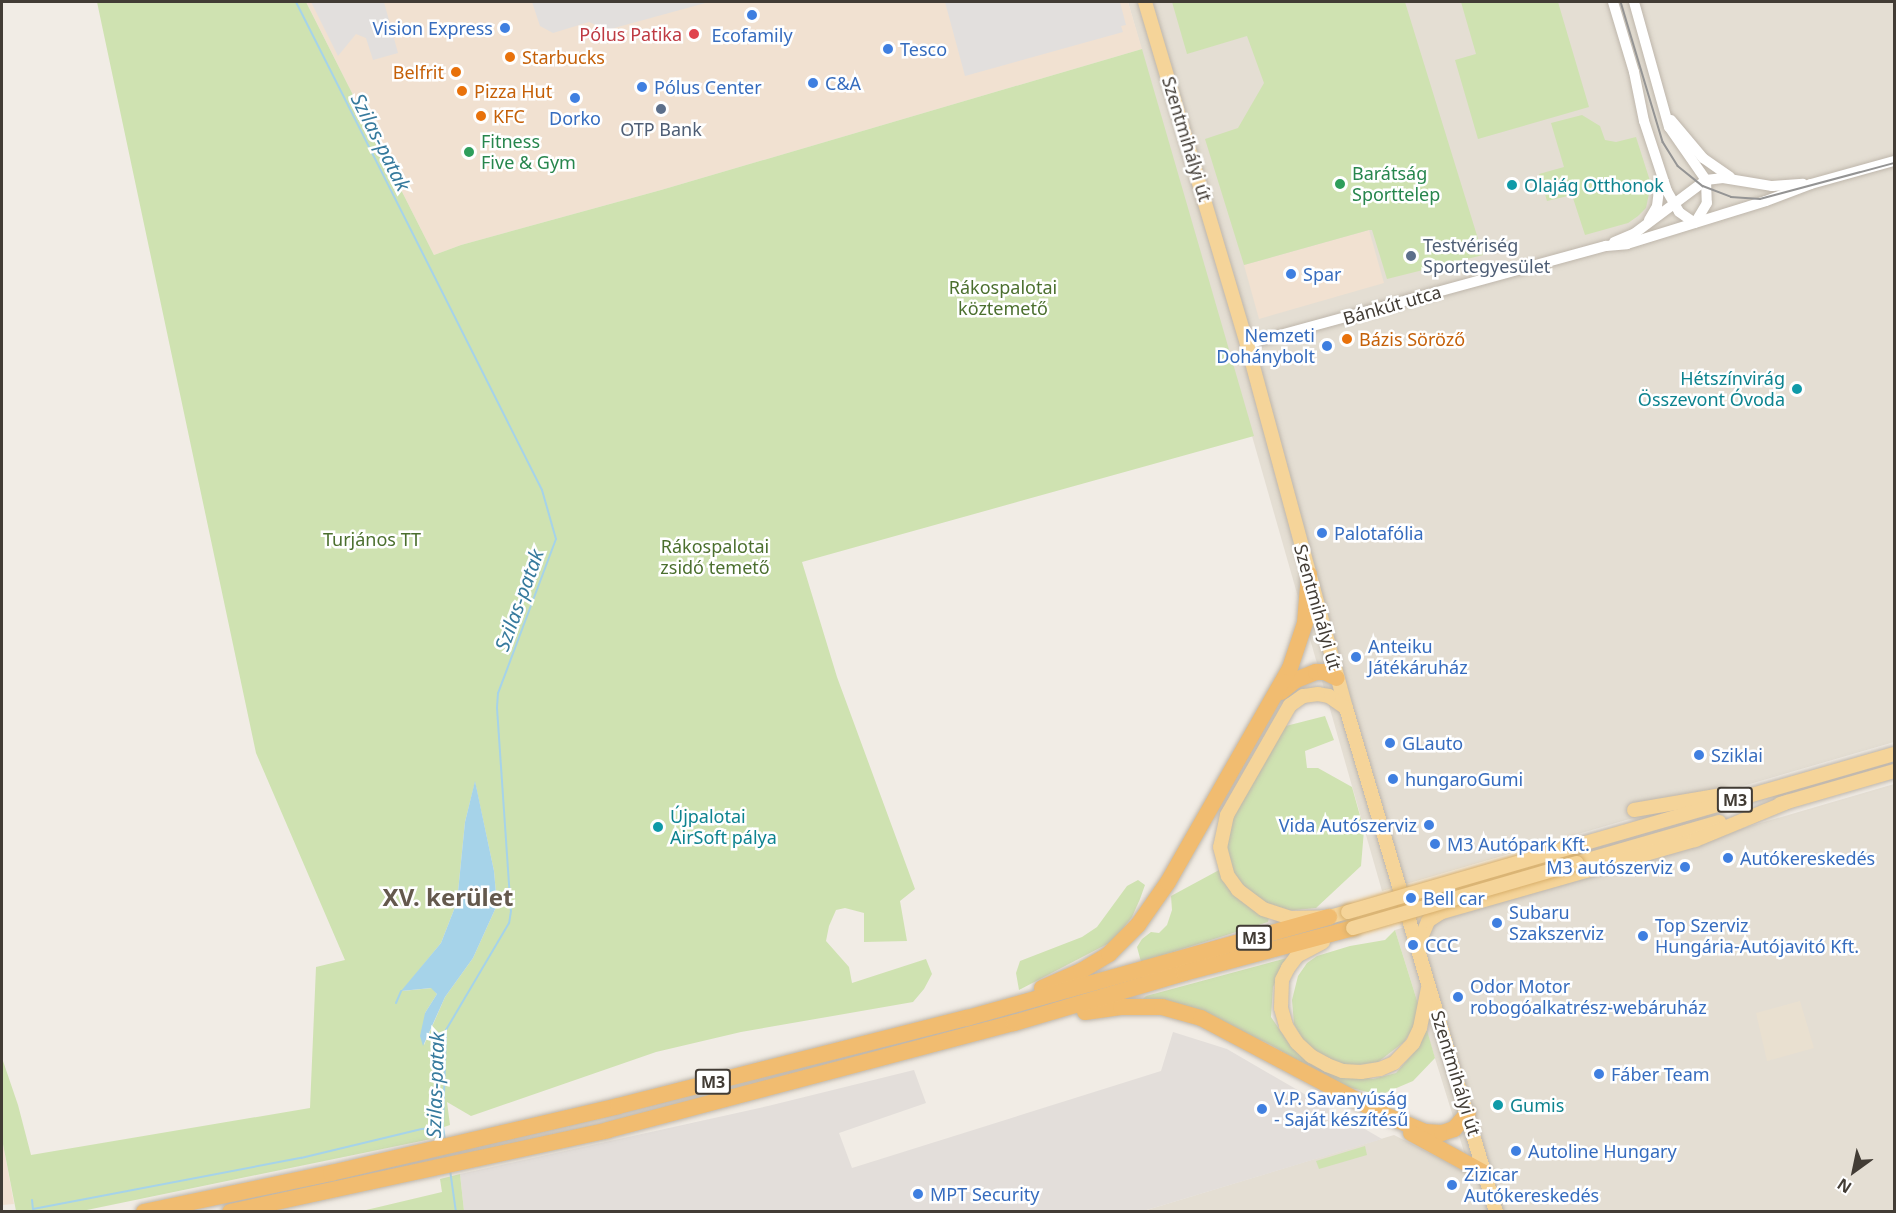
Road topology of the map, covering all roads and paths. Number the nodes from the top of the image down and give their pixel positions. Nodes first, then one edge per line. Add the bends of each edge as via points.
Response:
1 (1144, 2) edge
2 (1613, 2) edge
3 (1634, 2) edge
4 (1663, 110) junction
5 (1894, 161) edge
6 (1659, 169) junction
7 (1706, 180) junction
8 (1738, 182) junction
9 (1811, 184) junction
10 (1673, 204) junction
11 (1695, 223) junction
12 (1646, 224) junction
13 (1606, 246) junction
14 (1247, 345) junction
15 (1309, 574) junction
16 (1337, 678) junction
17 (1270, 704) junction
18 (1346, 708) junction
19 (1894, 754) edge
20 (1894, 771) edge
21 (1784, 786) junction
22 (1787, 802) junction
23 (1634, 810) dead end
24 (1329, 917) junction
25 (1350, 920) junction
26 (1418, 945) junction
27 (1429, 983) junction
28 (967, 1018) junction
29 (1014, 1023) junction
30 (1468, 1113) junction
31 (1383, 1114) junction
32 (1486, 1174) junction
33 (144, 1212) edge
34 (230, 1212) edge
35 (1496, 1212) edge

1 - 14 main road, Szentmihályi út
2 - 6 street
3 - 4 street
4 - 7 street via 1676,139
4 - 8 street via 1703,158
5 - 9 street, Bánkút utca
6 - 10 street
6 - 12 street via 1659,199
7 - 8 street, Bánkút utca via 1723,178
7 - 10 street, Bánkút utca
7 - 11 street via 1707,203
8 - 9 street, Bánkút utca via 1772,186
9 - 11 street, Bánkút utca
10 - 11 street
10 - 12 street, Bánkút utca
11 - 13 street, Bánkút utca via 1627,244
12 - 13 street, Bánkút utca
13 - 14 street, Bánkút utca
14 - 15 main road, Szentmihályi út
15 - 16 main road, Szentmihályi út
15 - 17 highway via 1309,601 1298,648
16 - 17 highway via 1325,672 1305,676 1281,691
16 - 18 main road, Szentmihályi út
17 - 28 highway via 1168,882 1124,941 1081,972 978,1009
18 - 24 main road via 1329,696 1317,694 1303,696 1290,705 1227,815 1220,847 1228,876 1249,901 1290,918
18 - 26 main road, Szentmihályi út
19 - 21 main road, M3
20 - 22 main road, M3
21 - 23 main road
21 - 25 main road, M3, bridge via 1575,846
22 - 25 main road, M3, bridge via 1577,863
22 - 26 main road via 1695,840 1442,912 1428,921
24 - 25 main road, M3
24 - 28 highway, M3
25 - 27 main road via 1297,956 1282,980 1281,1008 1286,1026 1311,1056 1343,1071 1380,1069 1394,1063 1413,1043 1420,1028
25 - 29 highway, M3
26 - 27 main road, Szentmihályi út
27 - 30 main road, Szentmihályi út
28 - 33 highway, M3 via 458,1144
29 - 31 highway via 1042,1023 1101,1008 1161,1008 1180,1012 1221,1026
29 - 34 highway, M3 via 608,1130
30 - 31 highway via 1454,1129 1442,1133 1425,1132
30 - 32 main road, Szentmihályi út
31 - 32 highway
32 - 35 main road, Szentmihályi út

